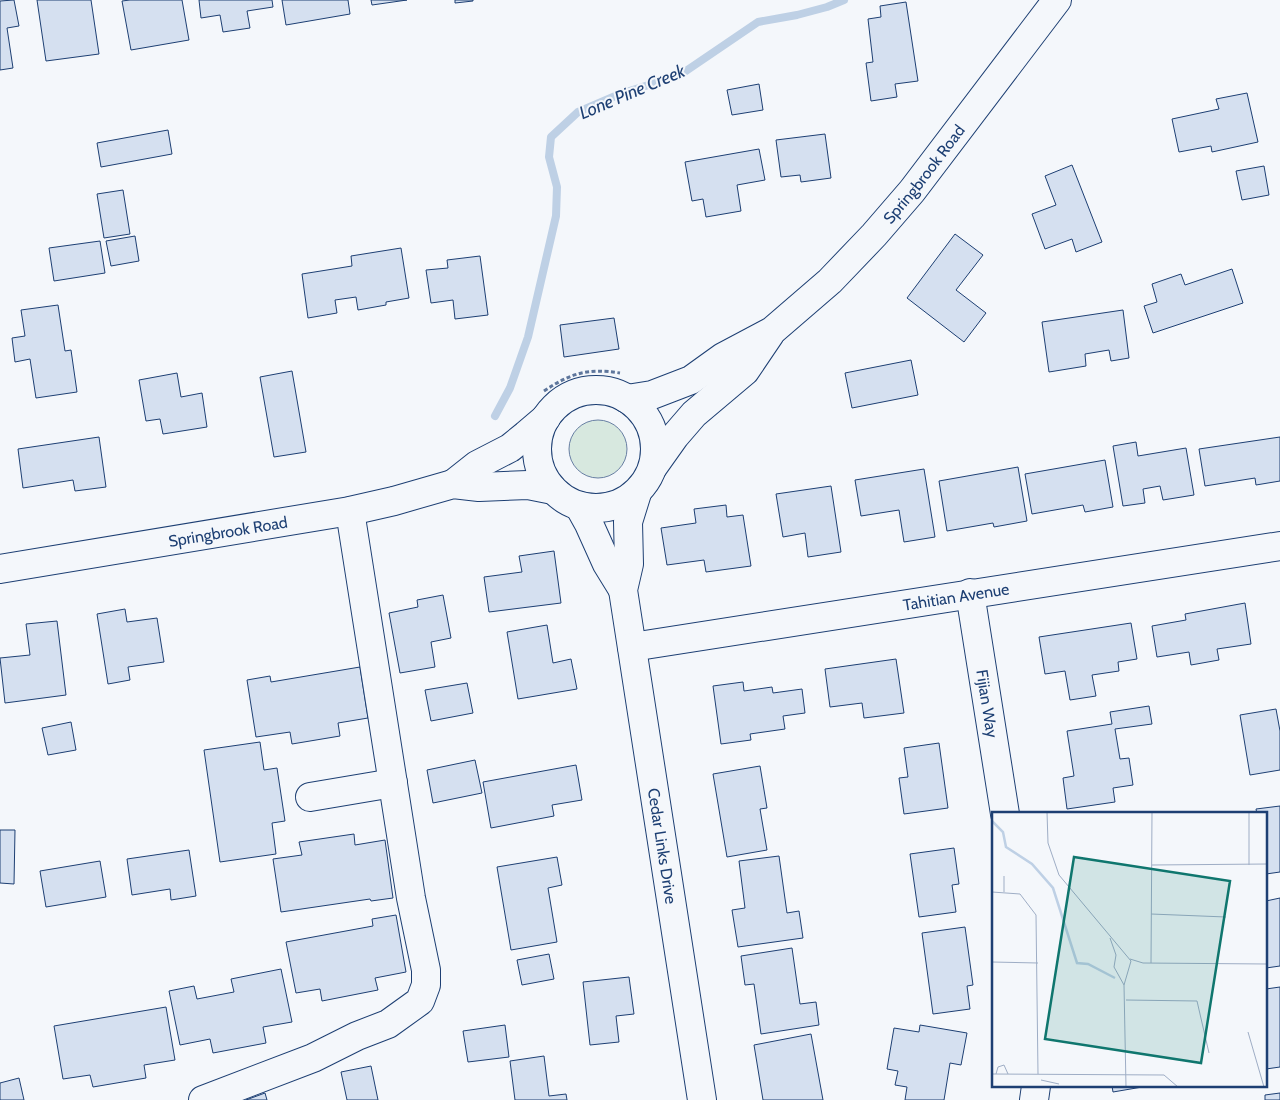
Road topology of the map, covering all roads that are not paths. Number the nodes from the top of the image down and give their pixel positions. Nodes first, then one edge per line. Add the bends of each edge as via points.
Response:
1 (1057, 0) edge
2 (772, 331) junction
3 (628, 386) junction
4 (542, 408) junction
5 (653, 467) junction
6 (453, 484) junction
7 (553, 490) junction
8 (637, 493) junction
9 (579, 506) junction
10 (350, 511) junction
11 (1280, 546) edge
12 (0, 569) edge
13 (623, 590) junction
14 (970, 593) junction
15 (632, 647) junction
16 (393, 783) junction
17 (310, 797) dead end
18 (1005, 812) edge
19 (203, 1100) edge
20 (702, 1100) edge

1 - 2 street, Springbrook Road via 912,191 830,281
2 - 3 street, Springbrook Road via 685,382 652,395
2 - 5 street, Springbrook Road via 745,371 694,414
3 - 4 street via 613,393 583,391 556,406
3 - 5 street via 654,436
4 - 6 street, Springbrook Road via 521,440 477,465
4 - 7 street via 538,455 544,477
5 - 8 street
6 - 7 street, Springbrook Road via 479,487 528,485
6 - 10 street, Springbrook Road
7 - 9 street
8 - 9 street via 610,507 594,509
8 - 13 street, Cedar Links Drive via 628,522 628,564
9 - 13 street, Cedar Links Drive
10 - 12 street, Springbrook Road
10 - 16 street
11 - 14 street, Tahitian Avenue
13 - 15 street, Cedar Links Drive
14 - 15 street, Tahitian Avenue
14 - 18 street, Fijian Way
15 - 20 street, Cedar Links Drive
16 - 17 street
16 - 19 street via 426,970 426,985 420,1000 388,1024 313,1058

